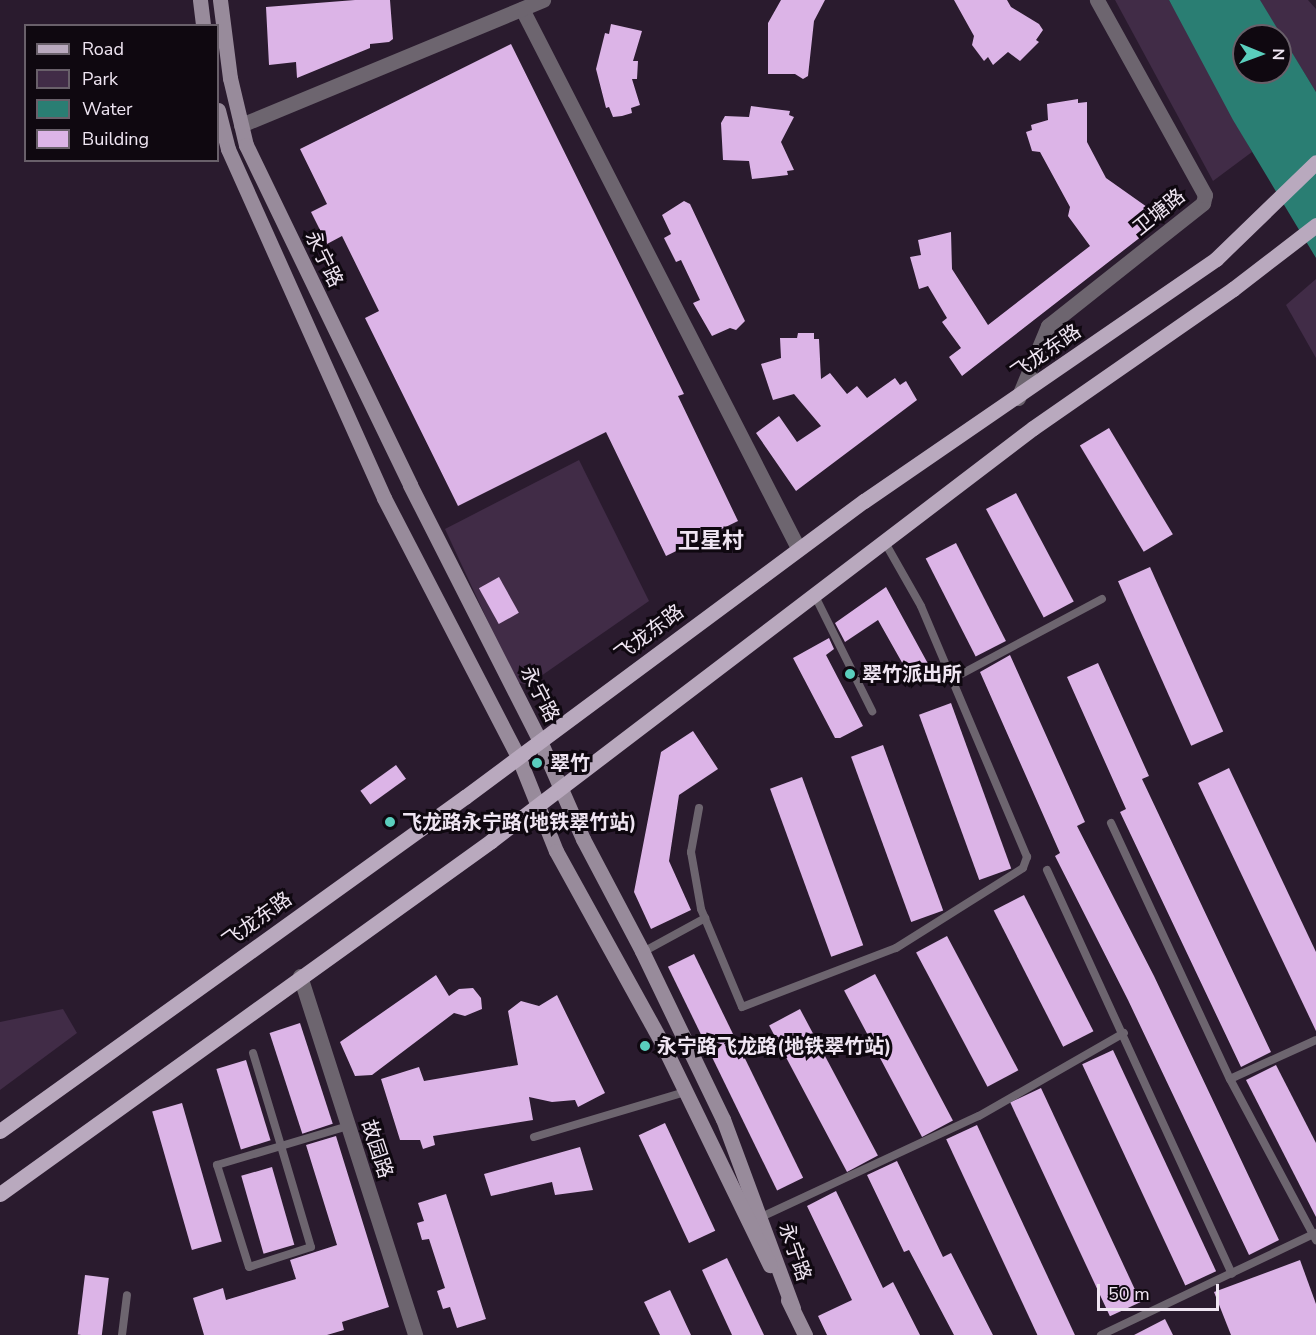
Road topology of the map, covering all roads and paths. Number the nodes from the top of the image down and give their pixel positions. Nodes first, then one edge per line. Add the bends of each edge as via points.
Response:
1 (200, 0) edge
2 (220, 0) edge
3 (543, 0) edge
4 (1097, 0) edge
5 (522, 9) junction
6 (203, 24) edge
7 (219, 114) edge
8 (241, 125) junction
9 (1316, 162) edge
10 (1316, 225) edge
11 (1018, 398) junction
12 (884, 540) junction
13 (798, 548) junction
14 (814, 593) junction
15 (1102, 598) dead end
16 (952, 679) junction
17 (872, 711) dead end
18 (540, 741) junction
19 (518, 756) junction
20 (559, 786) junction
21 (537, 804) junction
22 (699, 808) dead end
23 (1111, 824) dead end
24 (1047, 870) dead end
25 (705, 918) junction
26 (643, 952) junction
27 (300, 976) junction
28 (1124, 1034) junction
29 (1316, 1041) edge
30 (253, 1053) dead end
31 (1230, 1079) junction
32 (685, 1092) junction
33 (348, 1126) junction
34 (0, 1131) edge
35 (534, 1137) dead end
36 (280, 1146) junction
37 (0, 1194) edge
38 (760, 1217) junction
39 (1315, 1236) edge
40 (1232, 1274) junction
41 (127, 1295) dead end
42 (793, 1308) junction
43 (122, 1335) edge
44 (414, 1335) edge
45 (805, 1335) edge
46 (1101, 1335) edge

1 - 6 main road
2 - 8 main road, 永宁路 via 230,78
3 - 5 street
4 - 11 street, 卫塘路 via 1205,195 1203,203 1048,326
5 - 8 street
5 - 13 street
7 - 19 main road, 永宁路 via 228,149 384,498
8 - 18 main road, 永宁路 via 246,145 410,485
9 - 11 main road, 飞龙东路 via 1216,259
10 - 12 main road
11 - 13 main road, 飞龙东路
12 - 14 main road
12 - 16 lane via 921,606
13 - 18 main road, 飞龙东路
14 - 17 lane
14 - 20 main road
15 - 16 lane
16 - 25 lane via 1027,857 1023,868 896,948 742,1007
18 - 19 main road, 飞龙东路
18 - 20 main road, 永宁路
19 - 21 main road, 永宁路
19 - 34 main road, 飞龙东路
20 - 21 main road
20 - 26 main road, 永宁路
21 - 27 main road
21 - 32 main road, 永宁路 via 556,850
22 - 25 lane via 691,852
23 - 31 lane
24 - 28 lane
25 - 26 lane
26 - 38 main road, 永宁路 via 723,1119
27 - 33 street, 故园路
27 - 37 main road
28 - 38 lane via 979,1116
28 - 40 lane
29 - 31 lane
30 - 36 lane
31 - 39 lane
32 - 35 lane
32 - 42 main road, 永宁路 via 737,1203
33 - 36 lane
33 - 44 street, 故园路
36 - 36 lane via 217,1165 249,1267 311,1247
38 - 42 main road, 永宁路
39 - 40 lane
40 - 46 lane
41 - 43 lane
42 - 45 main road

